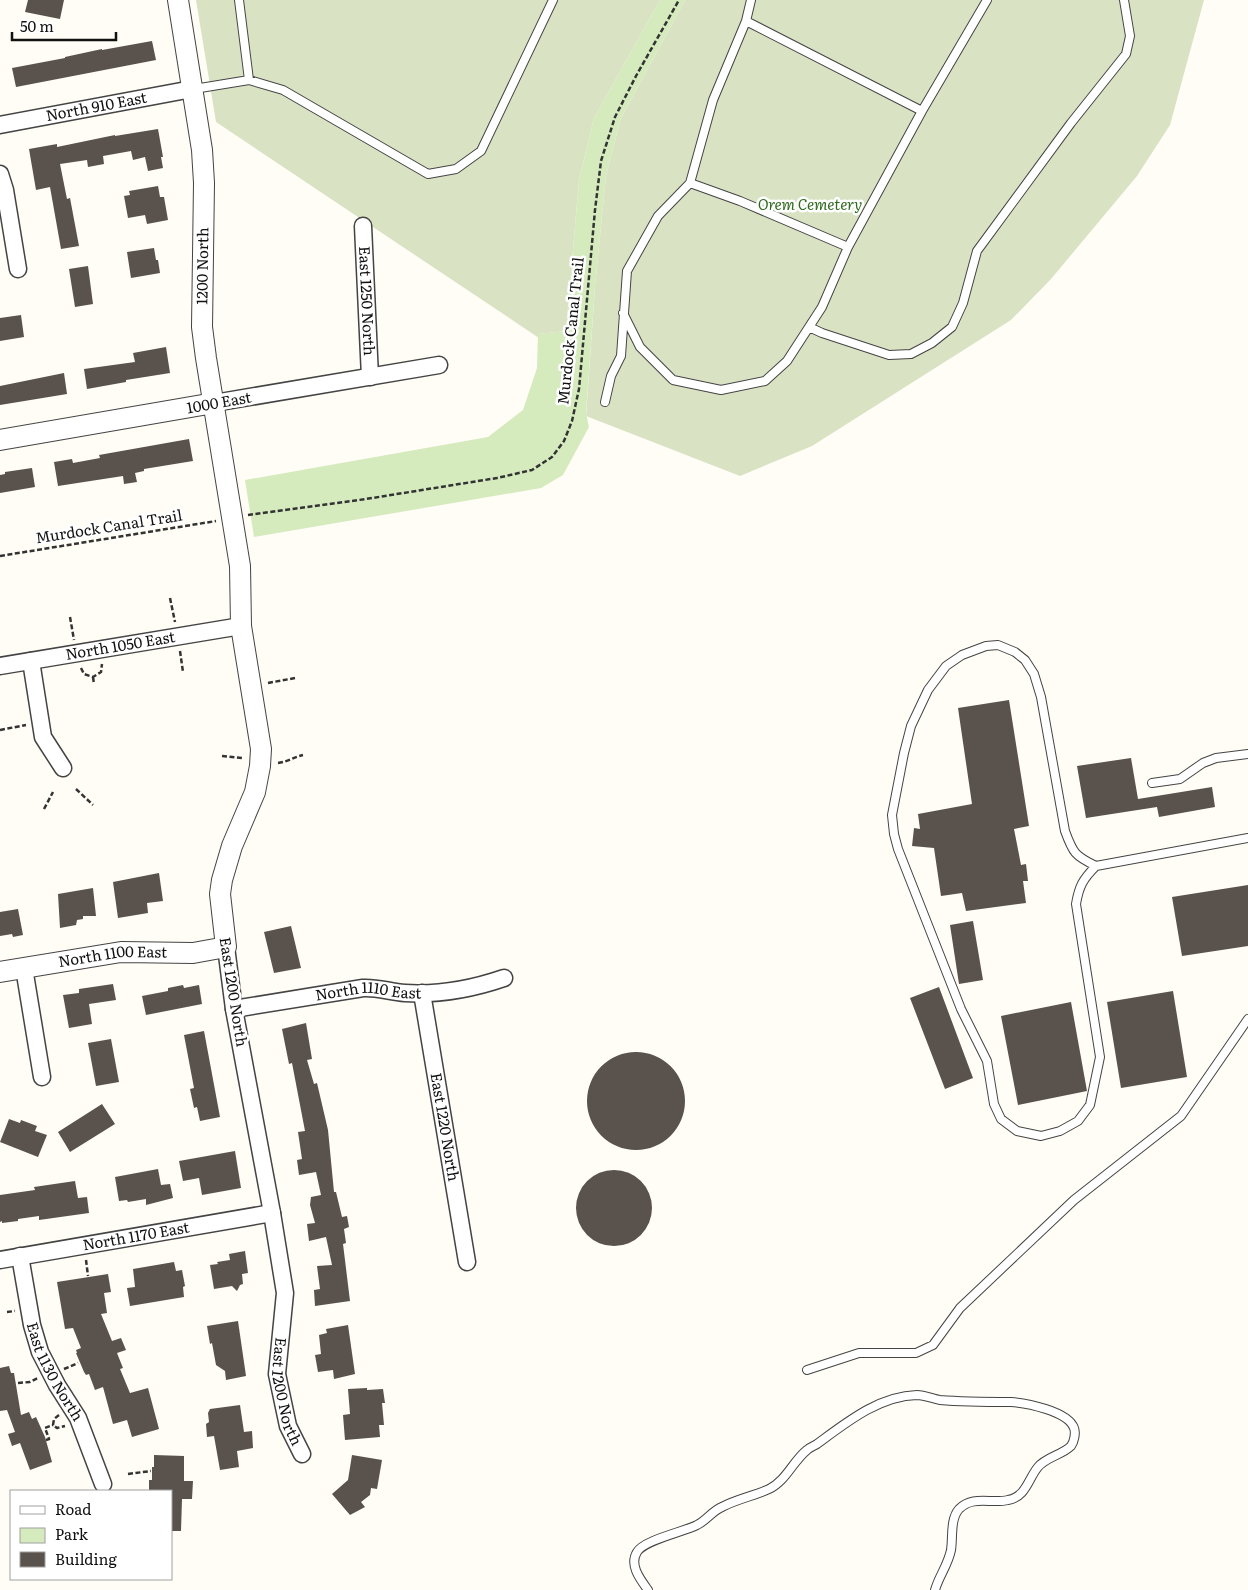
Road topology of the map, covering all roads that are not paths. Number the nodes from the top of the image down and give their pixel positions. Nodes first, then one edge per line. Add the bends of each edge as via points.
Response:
1 (178, 0) edge
2 (239, 0) edge
3 (553, 0) edge
4 (751, 0) edge
5 (987, 0) edge
6 (1124, 0) edge
7 (746, 21) junction
8 (249, 80) junction
9 (192, 89) junction
10 (922, 111) junction
11 (0, 125) edge
12 (0, 174) edge
13 (690, 183) junction
14 (363, 226) dead end
15 (848, 247) junction
16 (18, 270) dead end
17 (623, 313) junction
18 (809, 327) junction
19 (438, 365) dead end
20 (370, 377) junction
21 (605, 402) dead end
22 (214, 403) junction
23 (0, 440) edge
24 (229, 525) joint
25 (241, 626) junction
26 (31, 661) junction
27 (0, 666) edge
28 (1248, 754) edge
29 (63, 768) dead end
30 (1152, 783) dead end
31 (1248, 838) edge
32 (1096, 866) junction
33 (226, 947) junction
34 (24, 968) junction
35 (0, 972) edge
36 (504, 978) dead end
37 (422, 993) junction
38 (234, 1009) junction
39 (1248, 1019) edge
40 (42, 1078) dead end
41 (272, 1214) junction
42 (20, 1256) junction
43 (0, 1260) edge
44 (467, 1262) dead end
45 (807, 1370) dead end
46 (302, 1454) dead end
47 (104, 1484) dead end
48 (648, 1590) edge
49 (935, 1590) edge

1 - 9 street, 1200 North
2 - 8 lane
3 - 8 lane via 481,151 456,169 428,174 283,90
4 - 7 lane
5 - 10 lane
6 - 18 lane via 1130,36 1126,54 977,251 963,303 952,327 911,354 889,355
7 - 10 lane
7 - 13 lane via 713,100
8 - 9 lane
9 - 11 street, North 910 East
9 - 22 street, 1200 North via 204,183 202,327
10 - 15 lane
12 - 16 street
13 - 15 lane
13 - 17 lane via 658,216 627,271
14 - 20 street, East 1250 North
15 - 18 lane via 822,307
17 - 18 lane via 640,347 673,380 721,390 765,381 787,361
17 - 21 lane via 621,356 611,376
19 - 20 street, 1000 East
20 - 22 street, 1000 East
22 - 23 street, 1000 East
22 - 24 street, 1200 North
24 - 25 street, East 1200 North via 240,566
25 - 26 street, North 1050 East
25 - 33 street, East 1200 North via 259,736 260,766 255,792 232,846 222,880 220,894
26 - 27 street, North 1050 East
26 - 29 street via 43,738
28 - 30 lane via 1216,758 1180,779
31 - 32 lane
32 - 32 lane via 1084,878 1076,904 1100,1057 1090,1106 1078,1121 1060,1131 1041,1136 1017,1132 1001,1119 994,1104 987,1061 961,1009 894,834 892,814 911,726 928,690 946,666 962,655 998,645 1025,660 1034,674 1041,697 1065,831 1079,858
33 - 34 street, North 1100 East via 193,953 121,952
33 - 38 street, East 1200 North
34 - 35 street, North 1100 East
34 - 40 street
36 - 37 street, North 1110 East via 468,989
37 - 38 street, North 1110 East via 363,988
37 - 44 street, East 1220 North
38 - 41 street, East 1200 North
39 - 45 lane via 1181,1116 1074,1200 960,1308 933,1345 916,1353 859,1353
41 - 42 street, North 1170 East
41 - 46 street, East 1200 North via 285,1292 277,1374 288,1426
42 - 43 street, North 1170 East
42 - 47 street, East 1130 North via 40,1352 78,1418
48 - 49 lane via 634,1564 643,1545 683,1531 722,1506 775,1486 807,1450 845,1423 885,1402 920,1395 940,1400 1021,1402 1042,1407 1070,1422 1074,1428 1074,1441 1070,1447 1038,1466 1016,1498 972,1501 958,1510 948,1562

